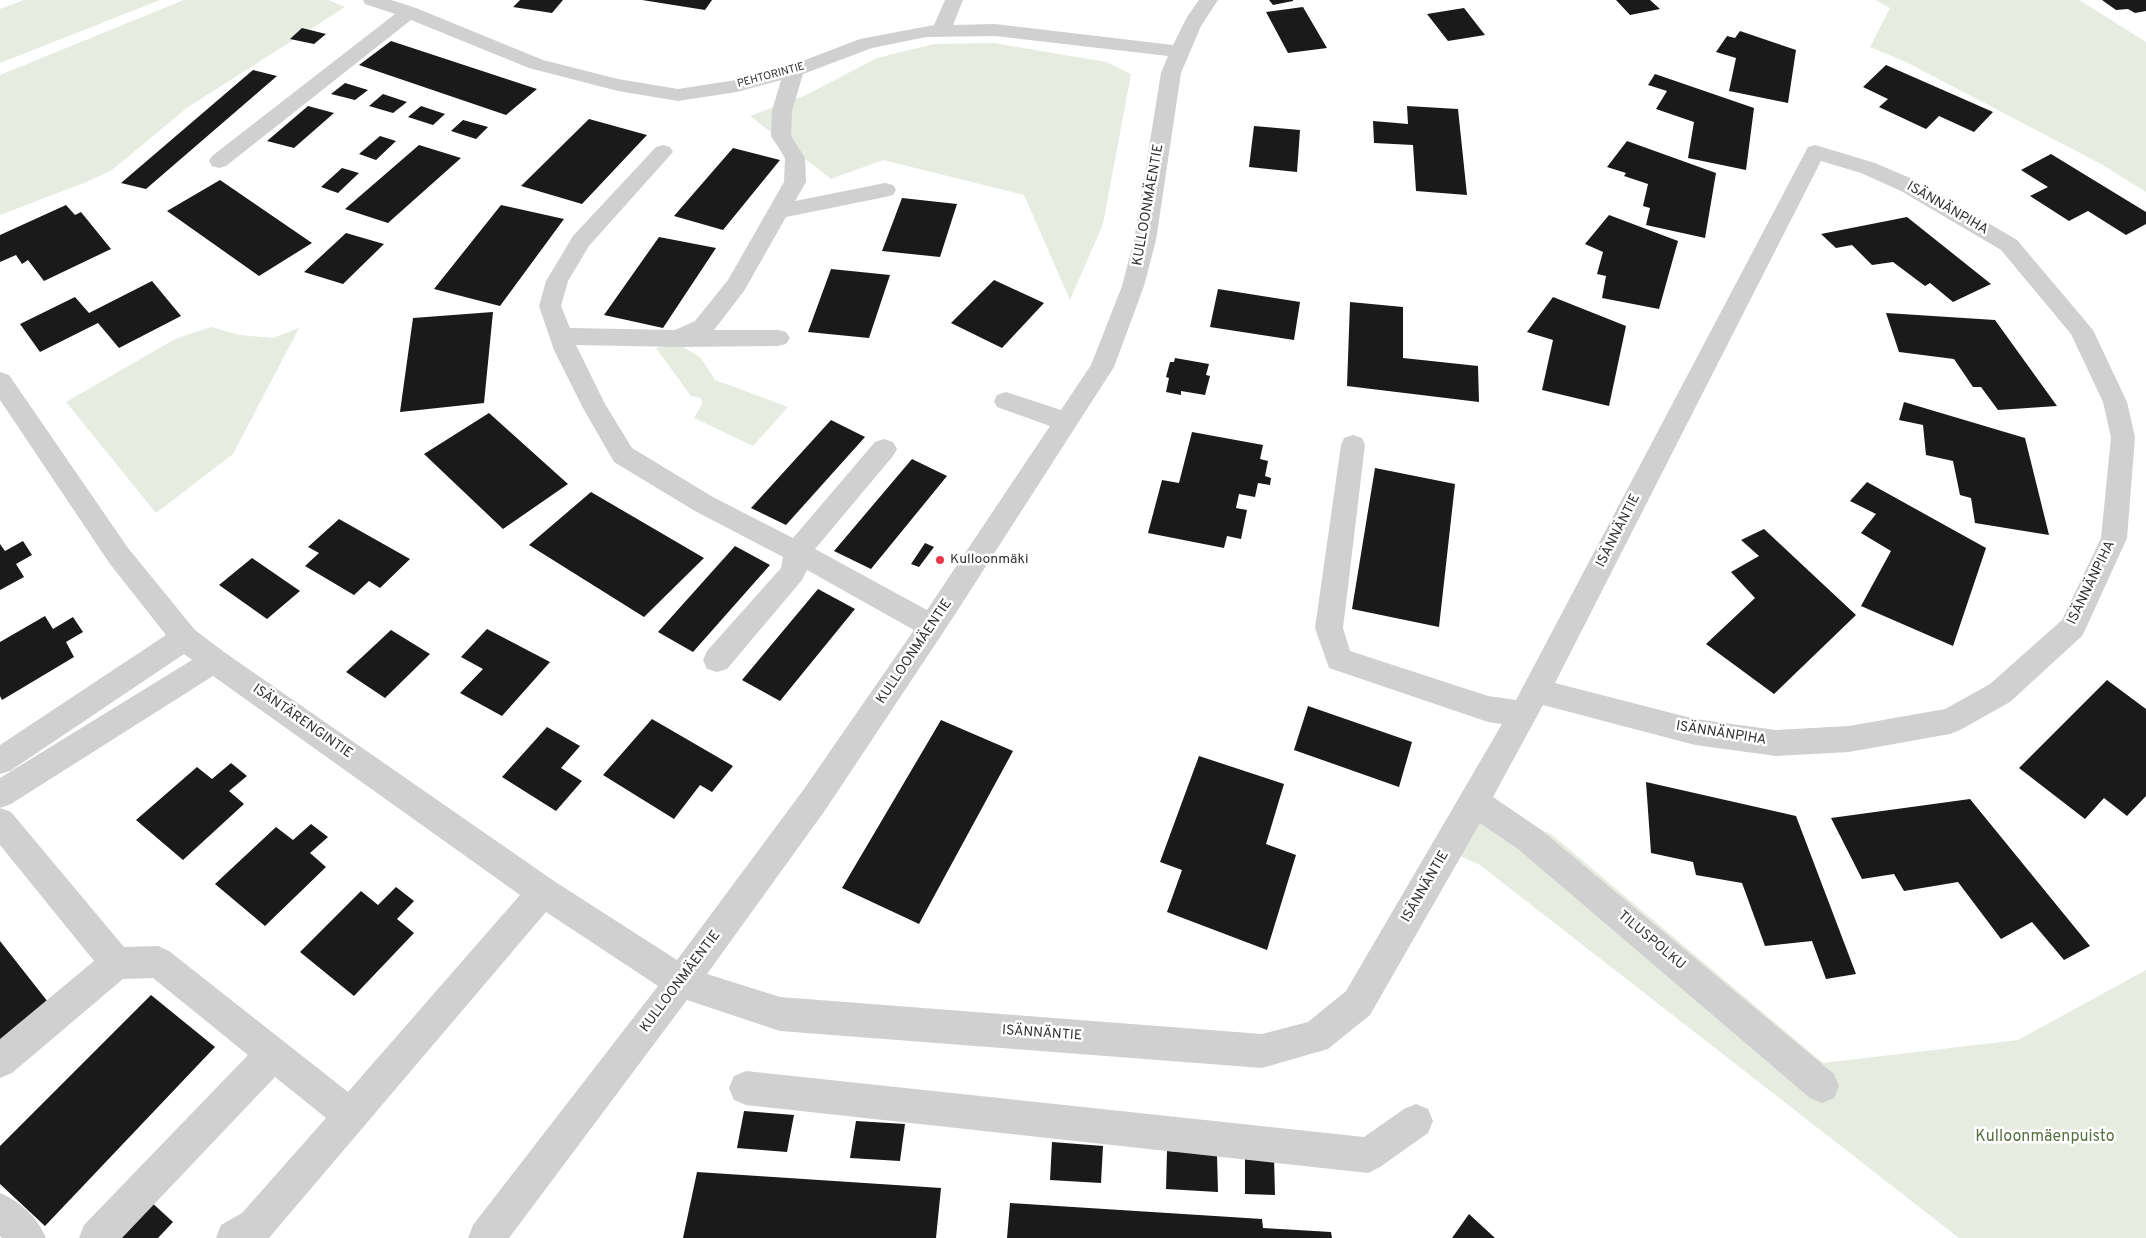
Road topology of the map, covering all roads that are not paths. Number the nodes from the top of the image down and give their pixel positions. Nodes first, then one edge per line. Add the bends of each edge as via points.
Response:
1 (372, 0) edge
2 (954, 0) edge
3 (1209, 0) edge
4 (409, 12) junction
5 (941, 31) junction
6 (1179, 52) junction
7 (794, 71) junction
8 (663, 152) dead end
9 (1815, 152) joint
10 (219, 161) dead end
11 (885, 190) dead end
12 (780, 211) junction
13 (562, 336) junction
14 (778, 338) dead end
15 (678, 339) junction
16 (0, 382) edge
17 (1006, 401) dead end
18 (1067, 422) junction
19 (1353, 445) dead end
20 (884, 449) dead end
21 (797, 552) junction
22 (932, 626) junction
23 (185, 638) junction
24 (717, 660) dead end
25 (214, 661) junction
26 (1529, 703) junction
27 (0, 761) edge
28 (0, 794) edge
29 (1474, 802) junction
30 (0, 822) edge
31 (543, 892) junction
32 (117, 963) junction
33 (682, 982) junction
34 (274, 1054) junction
35 (0, 1061) edge
36 (1822, 1086) dead end
37 (746, 1088) dead end
38 (350, 1115) junction
39 (1416, 1121) dead end
40 (0, 1211) edge
41 (28, 1238) edge
42 (97, 1238) edge
43 (234, 1238) edge
44 (486, 1238) edge

1 - 4 street, PEHTORINTIE
2 - 5 street
3 - 6 street, KULLOONMÄENTIE via 1197,14
4 - 7 street, PEHTORINTIE via 536,64 600,82 678,95 738,86
4 - 10 street
5 - 6 street, PEHTORINTIE via 995,30
5 - 7 street, PEHTORINTIE via 926,30 867,43
6 - 18 street, KULLOONMÄENTIE via 1171,73 1145,240 1133,286 1102,367
7 - 12 street via 782,111 781,136 795,158 795,182
8 - 13 street via 581,241 557,281 550,306
9 - 26 street, ISÄNNÄNTIE
9 - 26 street, ISÄNNÄNPIHA via 1868,168 1909,186 2009,245 2082,330 2115,402 2122,437 2114,538 2072,628 2000,693 1950,721 1849,739 1776,743
11 - 12 street
12 - 15 street via 736,285 703,327
13 - 15 street
13 - 21 street via 595,408 623,455 704,504
14 - 15 street
16 - 23 street, ISÄNTÄRENGINTIE via 119,556
17 - 18 street
18 - 22 street, KULLOONMÄENTIE
19 - 26 street, ISÄNNÄNPIHA via 1328,628 1339,659 1488,709
20 - 21 street
21 - 22 street
21 - 24 street via 793,572
22 - 33 street, KULLOONMÄENTIE via 815,799
23 - 25 street, ISÄNTÄRENGINTIE
23 - 27 street
25 - 28 street
25 - 31 street, ISÄNTÄRENGINTIE
26 - 29 street, ISÄNNÄNTIE
29 - 33 street, ISÄNNÄNTIE via 1358,1003 1316,1037 1262,1052 780,1014
29 - 36 street, TILUSPOLKU via 1529,839
30 - 32 street
31 - 33 street, ISÄNTÄRENGINTIE
31 - 38 street
32 - 34 street via 158,962
32 - 35 street
33 - 44 street, KULLOONMÄENTIE
34 - 38 street
34 - 42 street
37 - 39 street via 1368,1155
38 - 43 street via 255,1226
40 - 41 street

